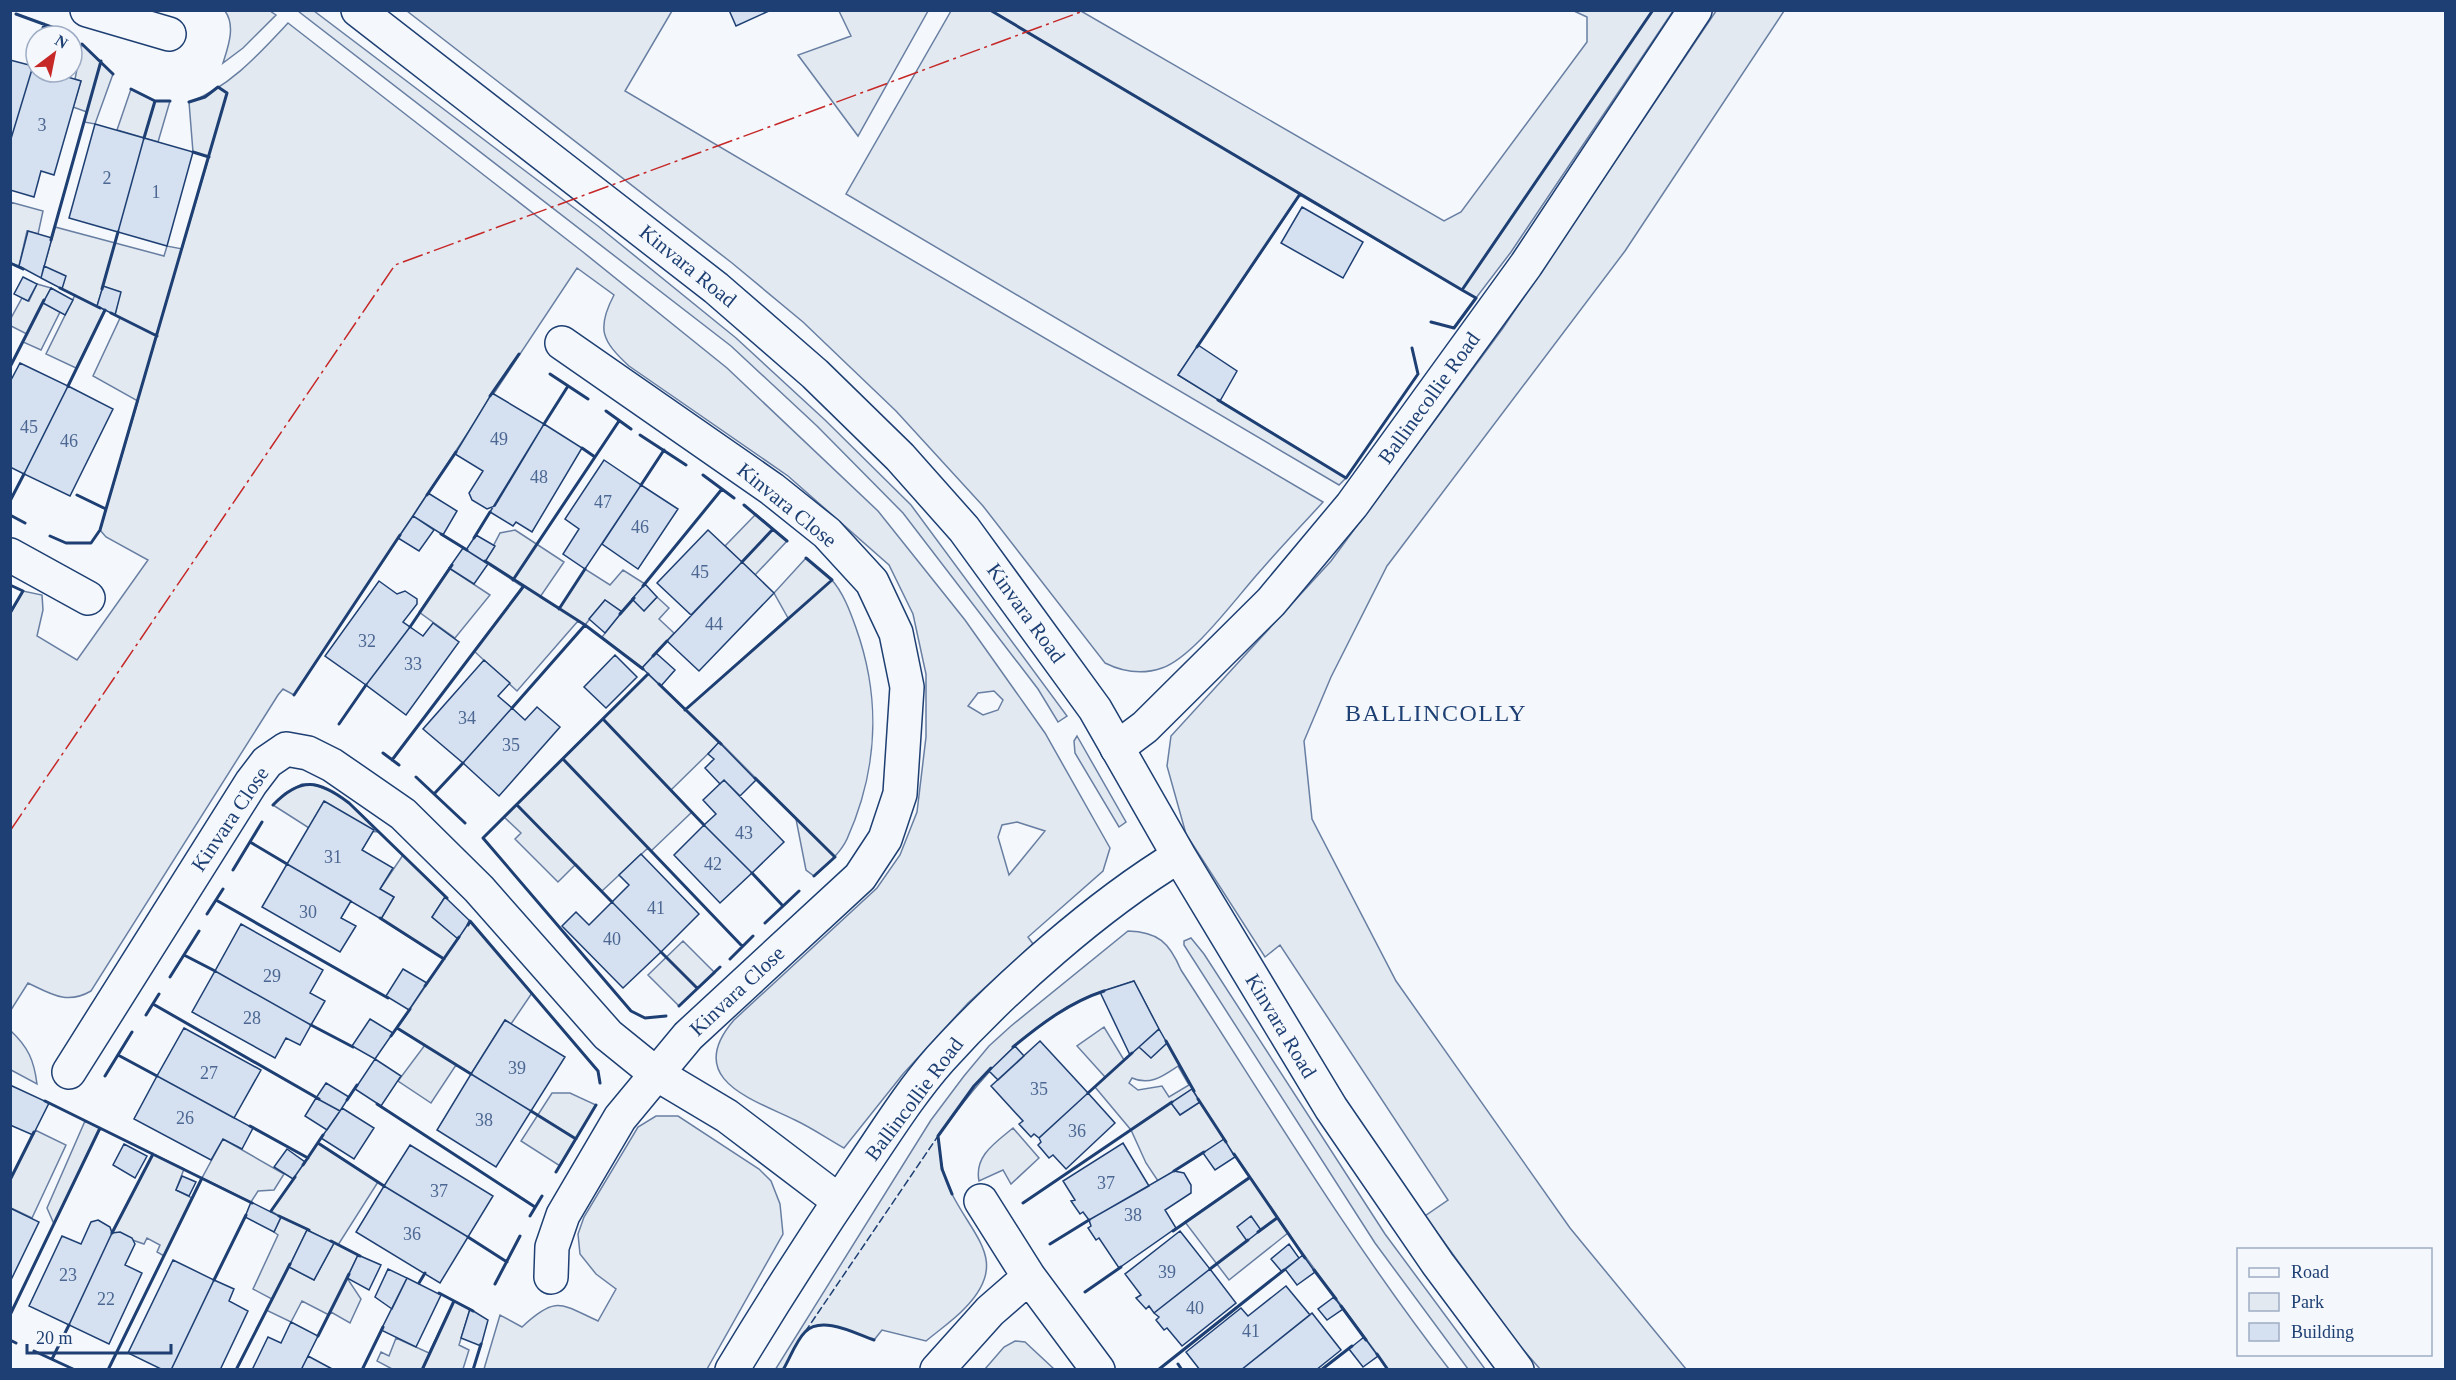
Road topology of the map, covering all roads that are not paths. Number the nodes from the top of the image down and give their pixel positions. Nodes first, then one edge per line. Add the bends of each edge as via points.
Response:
1 (87, 10) edge
2 (358, 10) edge
3 (1695, 10) edge
4 (169, 34) dead end
5 (562, 343) dead end
6 (10, 555) edge
7 (88, 598) dead end
8 (1117, 748) junction
9 (1179, 856) junction
10 (69, 1072) dead end
11 (655, 1073) junction
12 (839, 1201) junction
13 (981, 1201) dead end
14 (551, 1277) dead end
15 (1029, 1277) junction
16 (732, 1370) edge
17 (937, 1370) edge
18 (1098, 1370) edge
19 (1517, 1370) edge

1 - 4 street
2 - 8 street, Kinvara Road via 716,288 815,374 900,457 964,529 1089,700
3 - 8 street, Ballinecollie Road via 1526,264 1352,505 1271,602 1145,727
5 - 11 street, Kinvara Close via 772,489 827,533 872,582 896,633 907,687 900,794 885,839 860,877 688,1036
6 - 7 street
8 - 9 street, Kinvara Road
9 - 12 street, Ballincollie Road via 1149,874 1079,930 983,1013 906,1102
9 - 19 street, Kinvara Road via 1331,1108 1438,1264
10 - 11 street, Kinvara Close via 251,783 267,762 286,749 308,753 332,765 403,814 479,890 608,1035
11 - 12 street, Kinvara Close via 727,1116
11 - 14 street, Kinvara Close via 620,1118 563,1215 552,1247
12 - 16 street, Ballincollie Road
13 - 15 street
15 - 17 street via 990,1311
15 - 18 street

